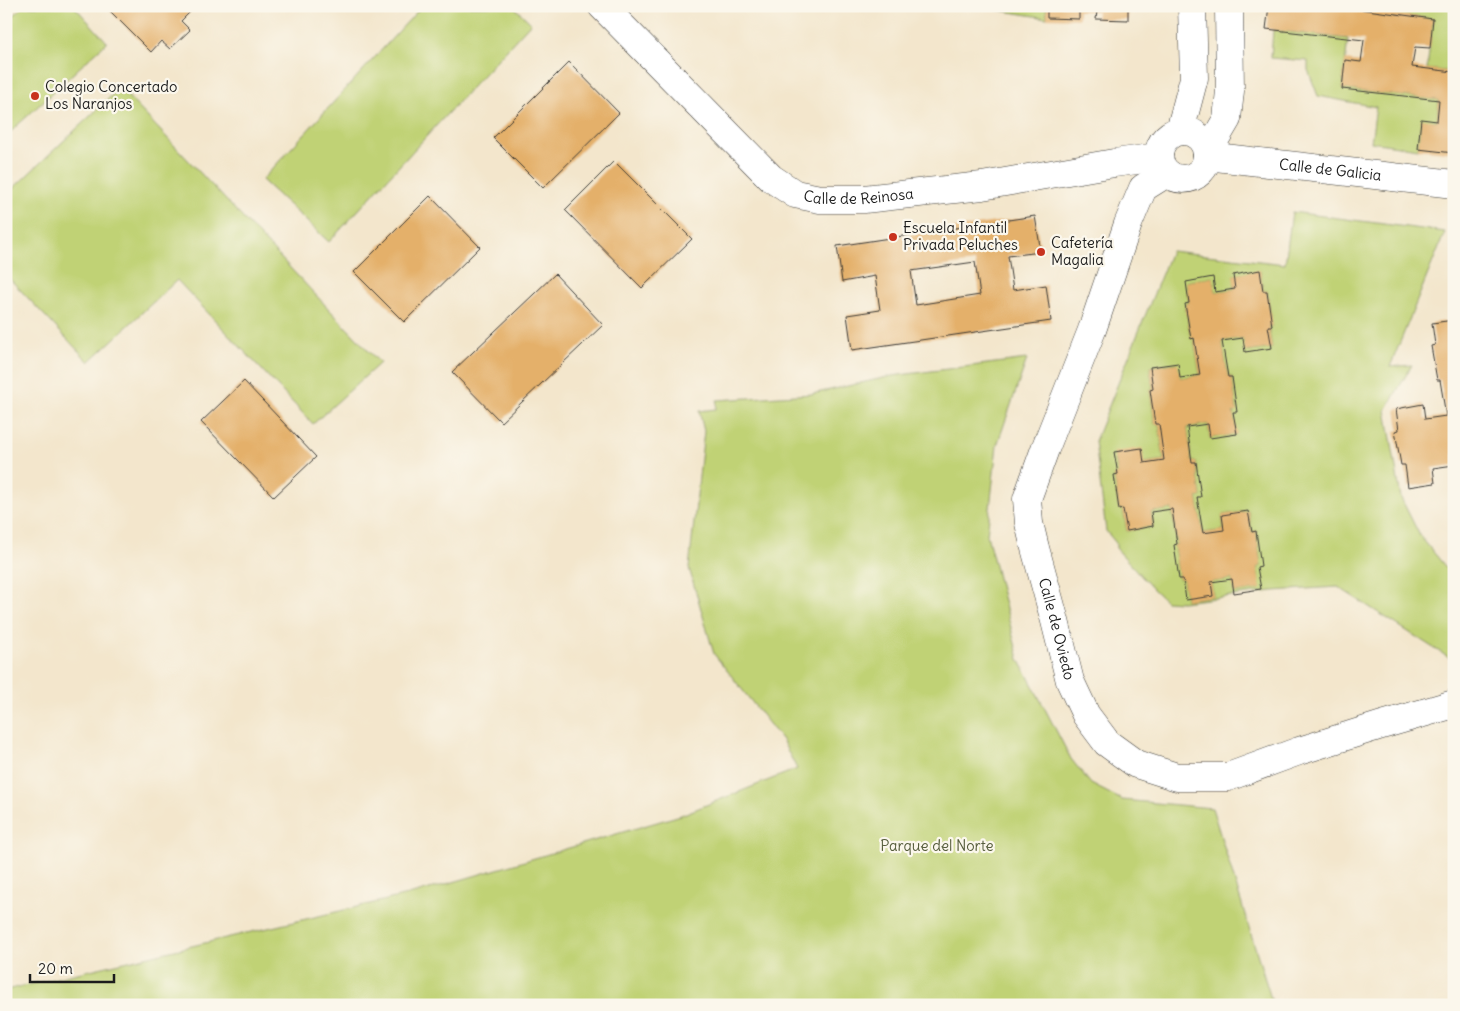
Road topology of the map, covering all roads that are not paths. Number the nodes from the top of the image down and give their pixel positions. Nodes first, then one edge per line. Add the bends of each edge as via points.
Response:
1 (602, 6) edge
2 (1192, 6) edge
3 (1229, 6) edge
4 (1180, 132) junction
5 (1207, 155) junction
6 (1163, 165) junction
7 (1454, 184) edge
8 (1454, 704) edge

1 - 6 street, Calle de Reinosa via 771,178 795,194 820,199 864,199 982,186 1114,163
2 - 4 street via 1194,78
3 - 5 street via 1230,91 1227,119
4 - 5 street via 1198,136
4 - 6 street via 1164,140 1160,148
5 - 6 street via 1201,170 1188,179 1173,178
5 - 7 street, Calle de Galicia
6 - 8 street, Calle de Oviedo via 1143,188 1128,224 1092,330 1028,498 1029,523 1070,681 1086,715 1107,743 1136,764 1177,777 1228,777 1299,751

